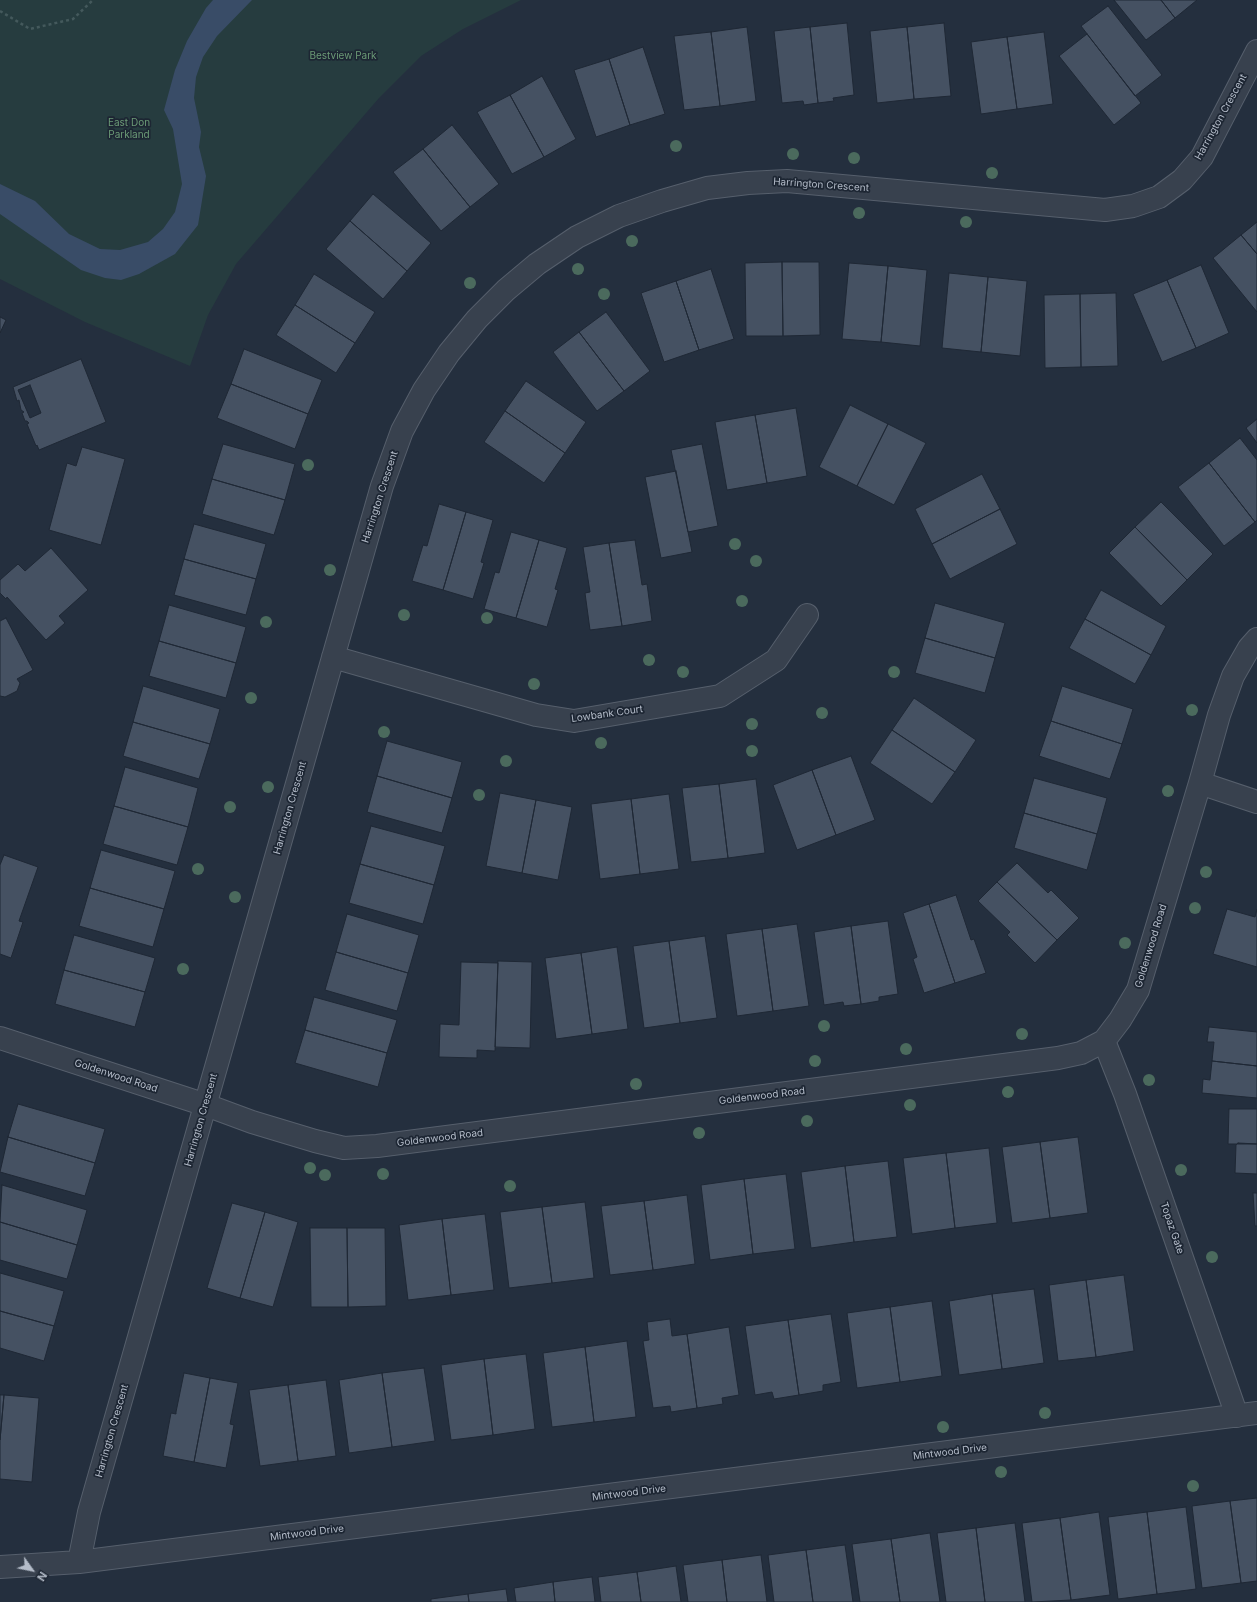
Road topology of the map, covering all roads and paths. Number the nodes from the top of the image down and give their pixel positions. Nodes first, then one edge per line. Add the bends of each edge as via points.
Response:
1 (93, 0) edge
2 (0, 11) edge
3 (1257, 52) edge
4 (807, 615) dead end
5 (1257, 639) edge
6 (333, 657) junction
7 (1200, 783) junction
8 (1257, 802) edge
9 (0, 1038) edge
10 (1104, 1041) junction
11 (206, 1105) junction
12 (1247, 1414) edge
13 (79, 1562) junction
14 (0, 1566) edge

1 - 2 path via 73,19 30,29
3 - 6 street, Harrington Crescent via 1202,157 1182,180 1159,197 1133,206 1105,210 787,181 748,183 707,188 662,201 619,216 577,237 537,264 506,290 477,319 449,353 424,390 402,431 382,486
4 - 6 street, Lowbank Court via 776,660 720,696 574,721 536,715
5 - 7 street, Goldenwood Road via 1233,676
6 - 11 street, Harrington Crescent
7 - 8 street
7 - 10 street, Goldenwood Road via 1138,990
9 - 11 street, Goldenwood Road
10 - 11 street, Goldenwood Road via 1081,1053 1058,1058 377,1146 344,1148 314,1141
10 - 12 street, Topaz Gate
11 - 13 street, Harrington Crescent via 89,1512
12 - 13 street, Mintwood Drive
13 - 14 street, Mintwood Drive

